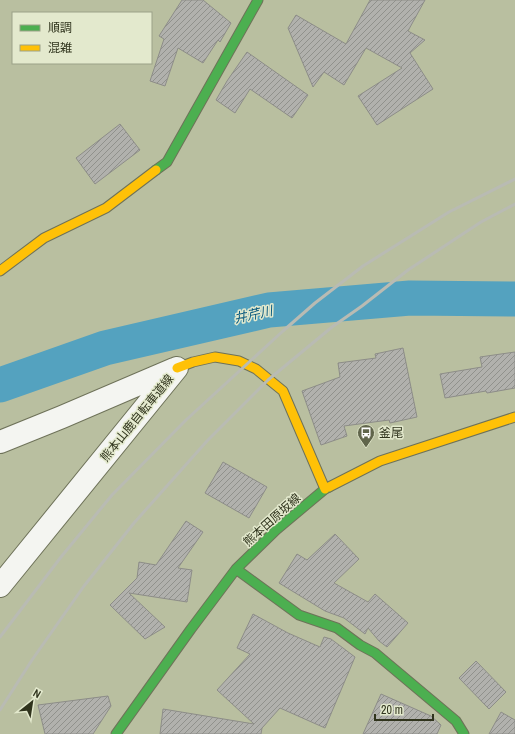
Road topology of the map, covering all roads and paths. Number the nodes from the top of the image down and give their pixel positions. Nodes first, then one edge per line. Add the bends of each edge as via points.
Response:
1 (258, 0) edge
2 (0, 271) edge
3 (177, 368) junction
4 (515, 417) edge
5 (0, 442) edge
6 (325, 489) junction
7 (236, 569) junction
8 (0, 586) edge
9 (116, 734) edge
10 (464, 734) edge

1 - 2 main road via 167,162 106,208 44,238
3 - 5 street
3 - 6 main road, 熊本山鹿自転車道線 via 214,357 239,361 256,369 283,391
3 - 8 street, 熊本山鹿自転車道線
4 - 6 main road, 熊本田原坂線 via 380,461
6 - 7 main road, 熊本田原坂線 via 276,530
7 - 9 main road, 熊本田原坂線
7 - 10 main road via 299,615 337,628 375,653 456,721

